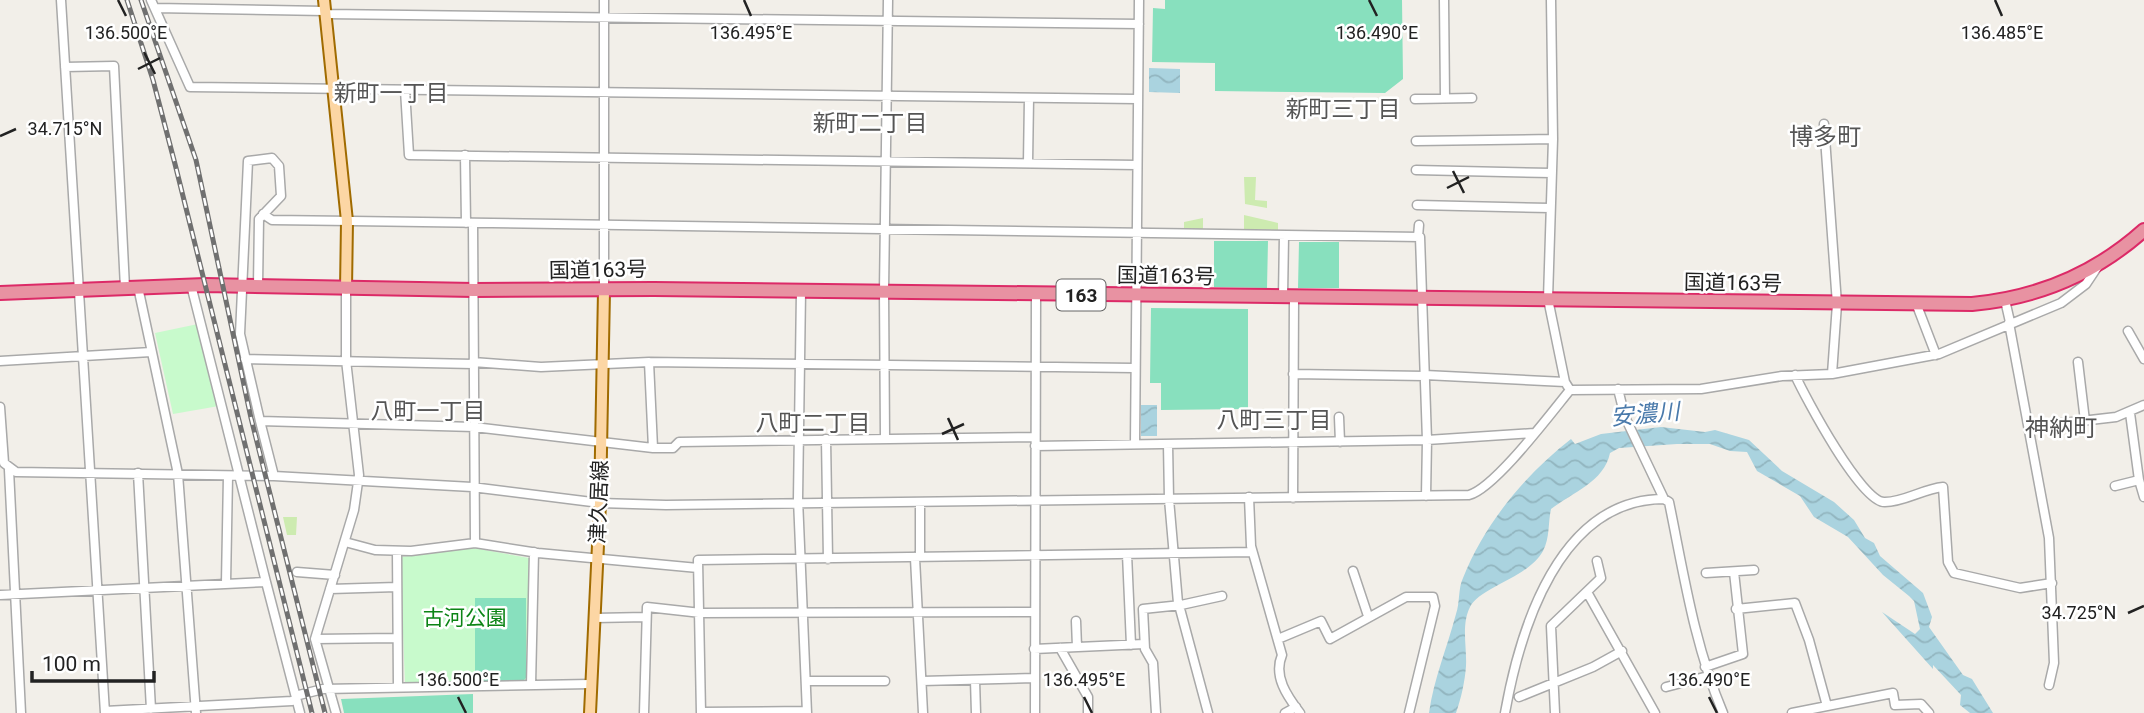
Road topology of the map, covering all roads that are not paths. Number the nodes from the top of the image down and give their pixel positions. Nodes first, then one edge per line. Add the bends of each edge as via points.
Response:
1 (61, 0) edge
2 (604, 0) edge
3 (888, 0) edge
4 (1139, 0) edge
5 (1444, 0) edge
6 (1551, 0) edge
7 (153, 4) edge
8 (325, 8) edge
9 (604, 17) junction
10 (888, 22) junction
11 (1139, 24) junction
12 (65, 66) junction
13 (332, 88) junction
14 (405, 90) junction
15 (604, 92) junction
16 (887, 96) junction
17 (1029, 98) junction
18 (1445, 98) junction
19 (1472, 98) dead end
20 (1137, 99) junction
21 (1415, 99) dead end
22 (1824, 124) dead end
23 (1553, 139) junction
24 (1416, 141) dead end
25 (465, 155) junction
26 (604, 158) junction
27 (886, 162) junction
28 (1028, 163) junction
29 (1137, 165) junction
30 (1416, 170) dead end
31 (1552, 173) junction
32 (1417, 205) dead end
33 (1550, 208) junction
34 (264, 214) junction
35 (347, 221) junction
36 (470, 223) junction
37 (603, 225) junction
38 (1419, 225) dead end
39 (885, 228) junction
40 (2144, 230) edge
41 (1136, 233) junction
42 (1284, 236) junction
43 (1418, 237) junction
44 (2098, 266) junction
45 (191, 285) junction
46 (242, 286) junction
47 (258, 286) junction
48 (131, 288) junction
49 (346, 289) junction
50 (77, 290) junction
51 (474, 290) junction
52 (604, 291) junction
53 (801, 291) junction
54 (884, 291) junction
55 (0, 293) edge
56 (1036, 294) junction
57 (1134, 295) junction
58 (1288, 297) junction
59 (1423, 299) junction
60 (1548, 299) junction
61 (2005, 300) junction
62 (1916, 303) junction
63 (1837, 304) junction
64 (2009, 323) junction
65 (2128, 331) dead end
66 (151, 352) junction
67 (1936, 355) junction
68 (82, 356) junction
69 (245, 359) junction
70 (2144, 359) edge
71 (346, 360) junction
72 (0, 361) edge
73 (649, 362) junction
74 (2078, 362) dead end
75 (473, 363) junction
76 (603, 364) junction
77 (799, 364) junction
78 (883, 365) junction
79 (1035, 367) junction
80 (1134, 368) junction
81 (1293, 374) junction
82 (1832, 374) junction
83 (1425, 375) junction
84 (1795, 375) junction
85 (1567, 386) junction
86 (1618, 389) junction
87 (2144, 405) edge
88 (0, 407) edge
89 (2130, 412) junction
90 (1339, 417) dead end
91 (260, 421) junction
92 (2085, 421) junction
93 (353, 424) junction
94 (474, 427) junction
95 (2029, 427) junction
96 (1534, 433) junction
97 (885, 438) junction
98 (826, 439) junction
99 (799, 440) junction
100 (1427, 440) junction
101 (1035, 442) junction
102 (1293, 442) junction
103 (1340, 442) junction
104 (601, 444) junction
105 (1135, 444) junction
106 (1168, 444) junction
107 (653, 448) junction
108 (4, 466) edge
109 (89, 471) junction
110 (138, 472) junction
111 (178, 474) junction
112 (228, 476) junction
113 (241, 476) junction
114 (274, 477) junction
115 (2139, 480) junction
116 (357, 482) junction
117 (2115, 486) dead end
118 (472, 487) junction
119 (1426, 496) junction
120 (2144, 497) edge
121 (1248, 498) junction
122 (1293, 498) junction
123 (1168, 499) junction
124 (1664, 499) junction
125 (1034, 500) junction
126 (920, 502) junction
127 (600, 503) junction
128 (800, 503) junction
129 (827, 503) junction
130 (345, 542) junction
131 (475, 543) junction
132 (397, 551) junction
133 (534, 552) junction
134 (1252, 552) junction
135 (1172, 553) junction
136 (1127, 554) junction
137 (1034, 555) junction
138 (918, 557) junction
139 (597, 559) junction
140 (803, 559) junction
141 (828, 559) junction
142 (1597, 561) dead end
143 (698, 568) junction
144 (1754, 570) dead end
145 (1353, 571) dead end
146 (297, 572) dead end
147 (1734, 572) junction
148 (1706, 573) dead end
149 (335, 575) junction
150 (266, 582) junction
151 (226, 583) junction
152 (2052, 583) junction
153 (186, 585) junction
154 (144, 587) junction
155 (397, 587) junction
156 (330, 589) junction
157 (97, 590) junction
158 (1587, 592) junction
159 (0, 595) edge
160 (14, 595) junction
161 (1222, 596) dead end
162 (1179, 604) junction
163 (1737, 609) junction
164 (699, 610) junction
165 (1033, 612) junction
166 (804, 613) junction
167 (919, 614) junction
168 (1368, 616) junction
169 (646, 617) junction
170 (595, 618) junction
171 (1076, 621) dead end
172 (397, 638) junction
173 (315, 639) junction
174 (1278, 639) junction
175 (1144, 644) junction
176 (1131, 645) junction
177 (1077, 647) junction
178 (1060, 648) junction
179 (1034, 649) junction
180 (1622, 651) junction
181 (1706, 672) junction
182 (1034, 678) junction
183 (975, 680) junction
184 (806, 681) junction
185 (885, 681) dead end
186 (922, 681) junction
187 (1554, 683) junction
188 (590, 684) junction
189 (531, 685) junction
190 (2049, 685) dead end
191 (398, 687) junction
192 (1666, 687) dead end
193 (329, 689) junction
194 (1518, 697) dead end
195 (296, 698) junction
196 (1827, 706) junction
197 (250, 708) edge
198 (151, 709) junction
199 (195, 710) edge
200 (1298, 710) edge
201 (105, 712) edge
202 (701, 712) edge
203 (807, 712) edge
204 (21, 713) edge
205 (300, 713) edge
206 (336, 713) edge
207 (590, 713) edge
208 (644, 713) edge
209 (923, 713) edge
210 (976, 713) edge
211 (1035, 713) edge
212 (1088, 713) edge
213 (1156, 713) edge
214 (1208, 713) edge
215 (1285, 713) edge
216 (1409, 713) edge
217 (1505, 713) edge
218 (1555, 713) edge
219 (1655, 713) edge
220 (1723, 713) edge
221 (1792, 713) edge
222 (1929, 713) edge

1 - 12 street
2 - 9 street
3 - 10 street
4 - 11 street
5 - 18 street
6 - 23 street
7 - 8 street
7 - 13 street via 190,87
8 - 9 street
8 - 13 main road
9 - 10 street
9 - 15 street
10 - 11 street
10 - 16 street
11 - 20 street
12 - 48 street via 114,66
12 - 50 street
13 - 14 street
13 - 35 main road
14 - 15 street
14 - 25 street via 409,155
15 - 16 street
15 - 26 street
16 - 17 street
16 - 27 street
17 - 20 street
17 - 28 street
18 - 19 street
18 - 21 street
20 - 29 street
22 - 63 street
23 - 24 street
23 - 31 street
25 - 26 street
25 - 36 street
26 - 27 street
26 - 37 street
27 - 28 street
27 - 39 street
28 - 29 street
29 - 41 street
30 - 31 street
31 - 33 street
32 - 33 street
33 - 60 street
34 - 35 street via 272,220
34 - 46 street via 281,196 279,166 272,158 248,161 246,167
34 - 47 street via 259,219
35 - 36 street
35 - 49 main road
36 - 37 street
36 - 51 street
37 - 39 street
37 - 52 street
38 - 43 street
39 - 41 street
39 - 54 street
40 - 44 highway, 国道163号 / 163
41 - 42 street
41 - 57 street
42 - 43 street
42 - 58 street
43 - 59 street
44 - 61 highway, 国道163号 / 163 via 2048,289
44 - 64 street via 2087,284 2071,297
45 - 46 highway, 国道163号 / 163
45 - 48 highway, 国道163号 / 163
45 - 113 street
46 - 47 highway, 国道163号 / 163
46 - 69 street via 240,334
47 - 49 highway, 国道163号 / 163
48 - 50 highway, 国道163号 / 163
48 - 66 street
49 - 51 highway, 国道163号 / 163
49 - 71 street
50 - 55 highway, 国道163号 / 163
50 - 68 street
51 - 52 highway, 国道163号 / 163
51 - 75 street
52 - 53 highway, 国道163号 / 163
52 - 76 main road, 津久居線
53 - 54 highway, 国道163号 / 163
53 - 77 street
54 - 56 highway, 国道163号 / 163
54 - 78 street
56 - 57 highway, 国道163号 / 163
56 - 79 street
57 - 58 highway, 国道163号 / 163
57 - 80 street
58 - 59 highway, 国道163号 / 163
58 - 81 street
59 - 60 highway, 国道163号 / 163
59 - 83 street
60 - 63 highway, 国道163号 / 163
60 - 85 street
61 - 62 highway, 国道163号 / 163
61 - 64 street
62 - 63 highway, 国道163号 / 163
62 - 67 street
63 - 82 street
64 - 67 street
64 - 95 street
65 - 70 street
66 - 68 street
66 - 111 street
67 - 82 street
68 - 72 street
68 - 109 street
69 - 71 street
69 - 91 street
71 - 75 street
71 - 93 street
73 - 76 street
73 - 77 street
73 - 107 street
74 - 92 street
75 - 76 street
75 - 94 street
76 - 104 main road, 津久居線
77 - 78 street
77 - 99 street
78 - 79 street
78 - 97 street
79 - 80 street
79 - 101 street
80 - 105 street
81 - 83 street
81 - 102 street
82 - 84 street
83 - 85 street
83 - 100 street
84 - 86 street via 1680,391
84 - 152 street via 1853,477 1872,497 1884,503 1943,487 1948,562 1954,573 2020,588
85 - 86 street
85 - 96 street
86 - 124 street via 1625,417
87 - 89 street
88 - 108 street
89 - 92 street
89 - 115 street
90 - 103 street
91 - 93 street
91 - 114 street
92 - 95 street
93 - 94 street
93 - 116 street
94 - 104 street
94 - 118 street
95 - 152 street via 2049,538
96 - 100 street
96 - 119 street via 1475,493
97 - 98 street
97 - 101 street
98 - 99 street
98 - 129 street
99 - 107 street via 679,442 673,448
99 - 128 street
100 - 103 street
100 - 119 street
101 - 105 street
101 - 125 street
102 - 103 street
102 - 106 street
102 - 122 street
104 - 107 street
104 - 127 main road, 津久居線
105 - 106 street
106 - 123 street
108 - 109 street
108 - 160 street
109 - 110 street
109 - 157 street
110 - 111 street
110 - 154 street
111 - 112 street
111 - 153 street
112 - 113 street
112 - 151 street
113 - 114 street
113 - 150 street
114 - 116 street
115 - 117 street
115 - 120 street
116 - 118 street
116 - 130 street
118 - 127 street
118 - 131 street
119 - 122 street
121 - 122 street
121 - 123 street
121 - 134 street
123 - 125 street
123 - 135 street
124 - 181 street via 1669,502 1686,600
124 - 217 street via 1632,503 1606,515 1566,554 1530,612
125 - 126 street
125 - 137 street
126 - 129 street
126 - 138 street
127 - 128 street
127 - 139 main road, 津久居線
128 - 129 street
128 - 140 street
129 - 141 street
130 - 132 street
130 - 149 street
131 - 132 street
131 - 133 street
132 - 155 street
133 - 139 street
133 - 189 street
134 - 135 street
134 - 174 street
135 - 136 street
135 - 162 street
136 - 137 street
136 - 176 street
137 - 138 street
137 - 165 street
138 - 141 street
138 - 167 street
139 - 143 street
139 - 170 main road, 津久居線
140 - 141 street
140 - 143 street via 698,560
140 - 166 street
142 - 158 street via 1601,578
143 - 164 street
144 - 147 street
145 - 168 street
146 - 149 street
147 - 148 street
147 - 163 street
149 - 156 street
150 - 151 street
150 - 195 street
151 - 153 street
152 - 190 street via 2054,668
153 - 154 street
153 - 199 street
154 - 157 street
154 - 198 street
155 - 156 street
155 - 172 street
156 - 173 street
157 - 160 street
157 - 201 street
158 - 180 street
158 - 187 street via 1552,626
159 - 160 street
160 - 204 street
161 - 162 street
162 - 175 street via 1143,609
162 - 214 street
163 - 181 street via 1743,654
163 - 196 street via 1795,603
164 - 166 street
164 - 169 street via 647,607
164 - 202 street
165 - 167 street
165 - 179 street
166 - 167 street
166 - 184 street
167 - 186 street
168 - 174 street via 1330,639 1321,621
168 - 216 street via 1406,597 1433,597 1435,606
169 - 170 street
169 - 208 street
170 - 188 main road, 津久居線
171 - 177 street
172 - 173 street
172 - 191 street
173 - 193 street
174 - 200 street via 1282,654 1277,667
175 - 176 street
175 - 213 street via 1153,663
176 - 177 street
177 - 178 street
178 - 179 street
178 - 212 street via 1088,696
179 - 182 street
180 - 187 street
180 - 219 street
181 - 192 street
181 - 220 street
182 - 183 street
182 - 211 street
183 - 186 street
183 - 210 street
184 - 185 street
184 - 203 street
186 - 209 street
187 - 194 street
187 - 218 street
188 - 189 street
188 - 207 main road, 津久居線
189 - 191 street
191 - 193 street
193 - 195 street
193 - 206 street
195 - 197 street
195 - 205 street
196 - 221 street
196 - 222 street via 1893,693 1895,705 1921,704
197 - 199 street
198 - 199 street
198 - 201 street
200 - 215 street
202 - 203 street

